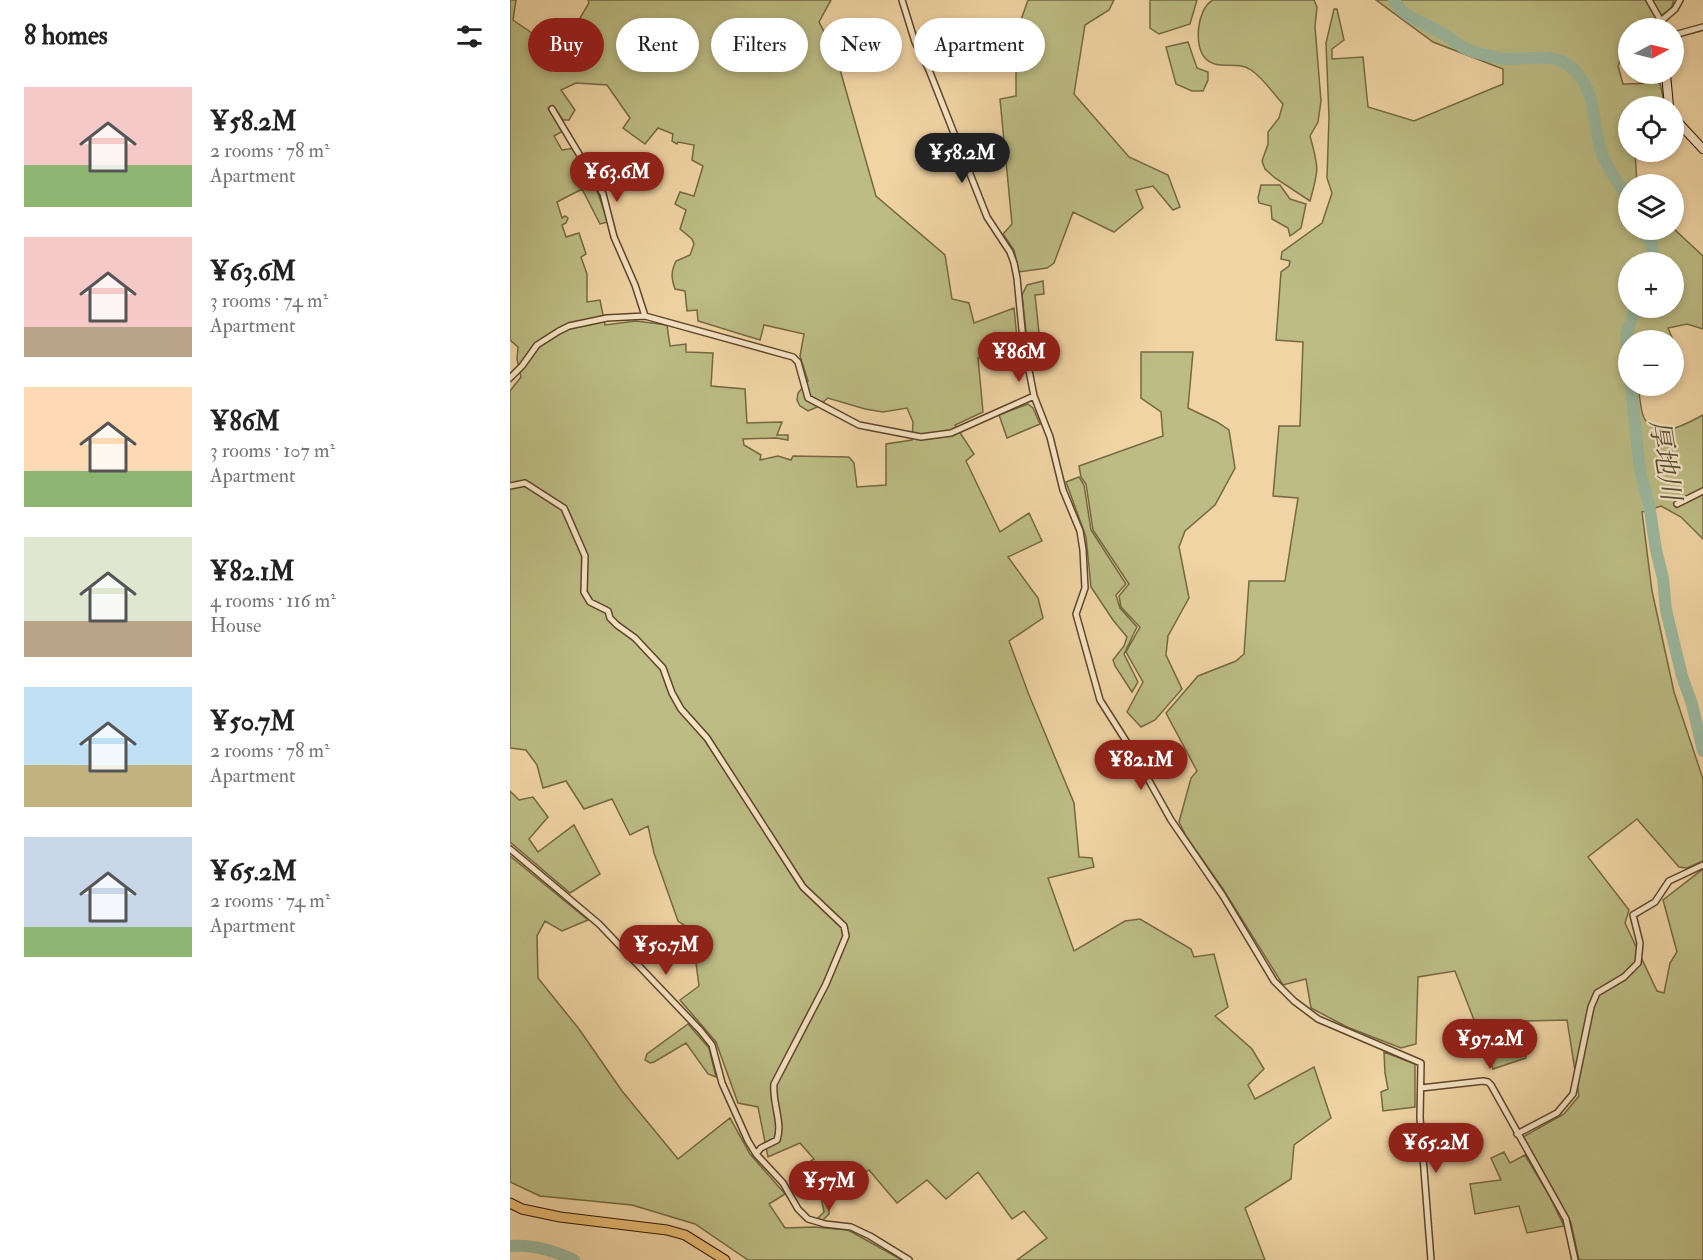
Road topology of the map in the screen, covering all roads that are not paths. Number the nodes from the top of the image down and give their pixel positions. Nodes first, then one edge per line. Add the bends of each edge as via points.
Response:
1 (902, 0) edge
2 (1649, 0) edge
3 (1680, 0) edge
4 (1659, 18) edge
5 (1664, 18) edge
6 (1703, 27) edge
7 (1684, 32) edge
8 (552, 108) dead end
9 (1684, 129) edge
10 (1703, 149) edge
11 (645, 316) junction
12 (510, 378) edge
13 (1034, 396) junction
14 (510, 486) edge
15 (1703, 491) edge
16 (1677, 504) dead end
17 (510, 849) edge
18 (1703, 865) edge
19 (1421, 1088) junction
20 (1517, 1134) junction
21 (756, 1154) junction
22 (510, 1203) edge
23 (725, 1260) edge
24 (909, 1260) edge
25 (1431, 1260) edge
26 (1575, 1260) edge

1 - 13 street via 915,42 987,217 1010,252
2 - 4 street
3 - 5 street
6 - 7 street
8 - 11 street via 603,194 614,237
9 - 10 street
11 - 12 street via 569,326 537,345
11 - 13 street via 793,357 808,398 859,425 905,435 951,433
13 - 19 street via 1080,531 1085,588 1077,622 1100,700 1274,981 1318,1019 1421,1063
14 - 21 street via 525,483 564,508 585,556 584,592 590,602 608,611 610,618 663,668 681,709 707,738 803,887 844,926 846,936 826,984 774,1084 777,1140
15 - 16 street
17 - 21 street via 599,924 706,1038 722,1083
18 - 20 street via 1669,881 1655,902 1633,915 1640,943 1638,963 1624,977 1597,993 1573,1094 1557,1113
19 - 20 street via 1488,1082
19 - 25 street
20 - 26 street via 1566,1219
21 - 24 street via 808,1219 851,1227
22 - 23 main road via 560,1217 667,1230 685,1235

